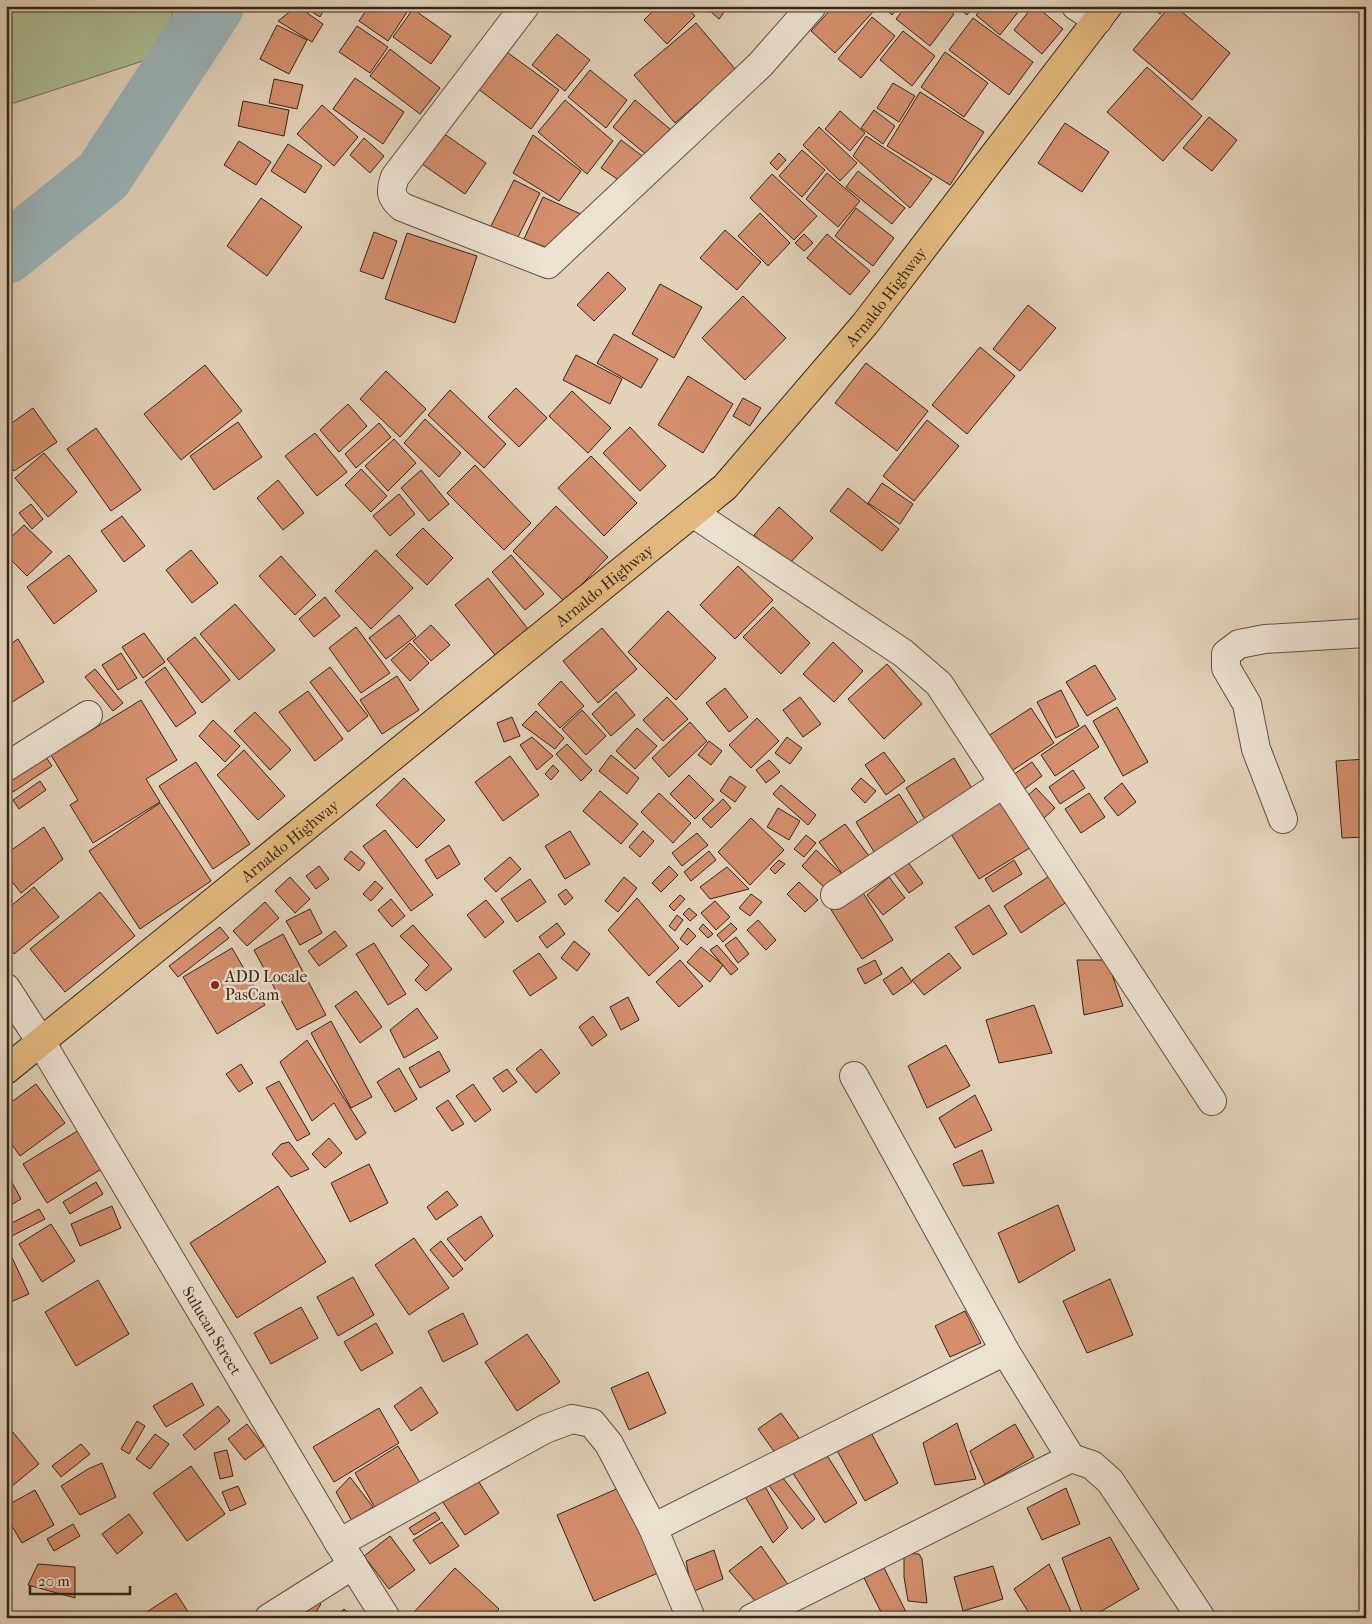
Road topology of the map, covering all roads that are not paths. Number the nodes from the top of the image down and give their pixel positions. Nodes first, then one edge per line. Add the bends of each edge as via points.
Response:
1 (524, 6) edge
2 (812, 6) edge
3 (1094, 11) edge
4 (693, 513) junction
5 (1366, 633) edge
6 (88, 715) dead end
7 (6, 767) edge
8 (1004, 783) junction
9 (1283, 819) dead end
10 (834, 895) dead end
11 (6, 988) edge
12 (41, 1042) junction
13 (6, 1070) edge
14 (854, 1076) dead end
15 (1212, 1102) dead end
16 (1006, 1351) junction
17 (1071, 1458) junction
18 (653, 1528) junction
19 (346, 1554) junction
20 (269, 1618) edge
21 (386, 1618) edge
22 (691, 1618) edge
23 (752, 1618) edge
24 (1201, 1618) edge

1 - 2 street via 395,177 391,189 394,200 402,207 548,264 760,65
3 - 4 main road, Arnaldo Highway via 865,324 725,487
4 - 8 street via 903,653 938,684
4 - 12 main road, Arnaldo Highway
5 - 9 street via 1266,639 1239,644 1226,654 1226,668 1247,704 1256,749
6 - 7 street
8 - 10 street
8 - 15 street
11 - 12 street, Sulucan Street
12 - 13 main road, Arnaldo Highway
12 - 19 street, Sulucan Street
14 - 16 street
16 - 17 street
16 - 18 street
17 - 23 street
17 - 24 street via 1092,1465 1110,1481
18 - 19 street via 609,1444 592,1423 572,1419 545,1429
18 - 22 street
19 - 20 street
19 - 21 street, Sulucan Street

